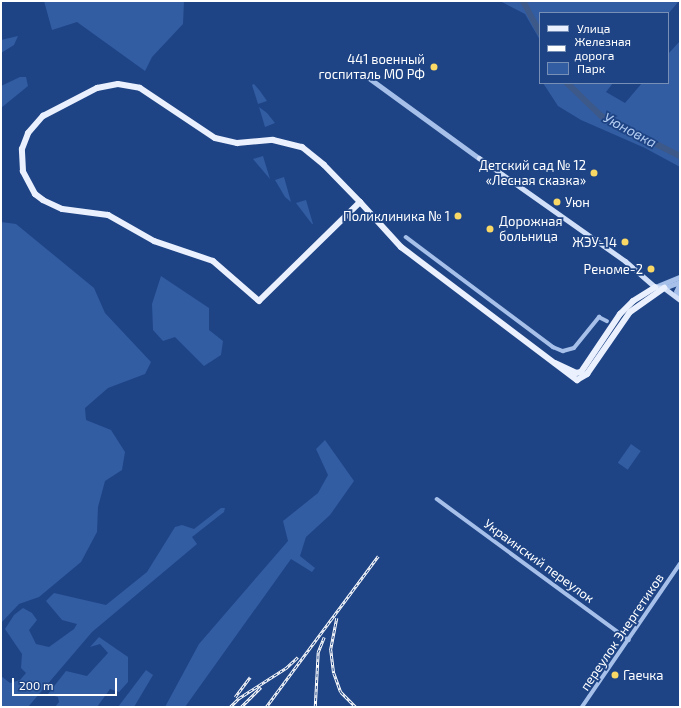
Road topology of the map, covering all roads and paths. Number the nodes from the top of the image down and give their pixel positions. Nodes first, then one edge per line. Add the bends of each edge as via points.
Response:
1 (365, 75) dead end
2 (479, 158) joint
3 (360, 202) junction
4 (406, 237) dead end
5 (635, 268) junction
6 (680, 277) edge
7 (680, 283) edge
8 (655, 287) junction
9 (664, 288) junction
10 (680, 299) edge
11 (634, 301) junction
12 (607, 321) dead end
13 (555, 363) junction
14 (437, 499) dead end
15 (679, 567) edge
16 (629, 640) junction
17 (582, 707) edge

1 - 2 street
2 - 5 main road
3 - 3 main road via 259,301 213,261 154,241 108,215 62,210 43,200 35,194 26,176 22,149 28,133 43,116 97,88 128,85 140,88 215,138 238,143 273,140 302,147 324,165
3 - 13 main road via 401,247
4 - 12 street via 553,347 563,351 574,348 599,317
5 - 8 main road
5 - 11 street via 649,284
6 - 8 street
7 - 9 street
7 - 10 street via 677,291
8 - 9 main road
8 - 11 main road
9 - 10 main road
9 - 13 main road via 638,304 625,317 584,378 577,380
11 - 13 main road via 620,314 583,371 576,373
14 - 16 street, Украинский переулок
15 - 16 street, переулок Энергетиков
16 - 17 street, переулок Энергетиков

